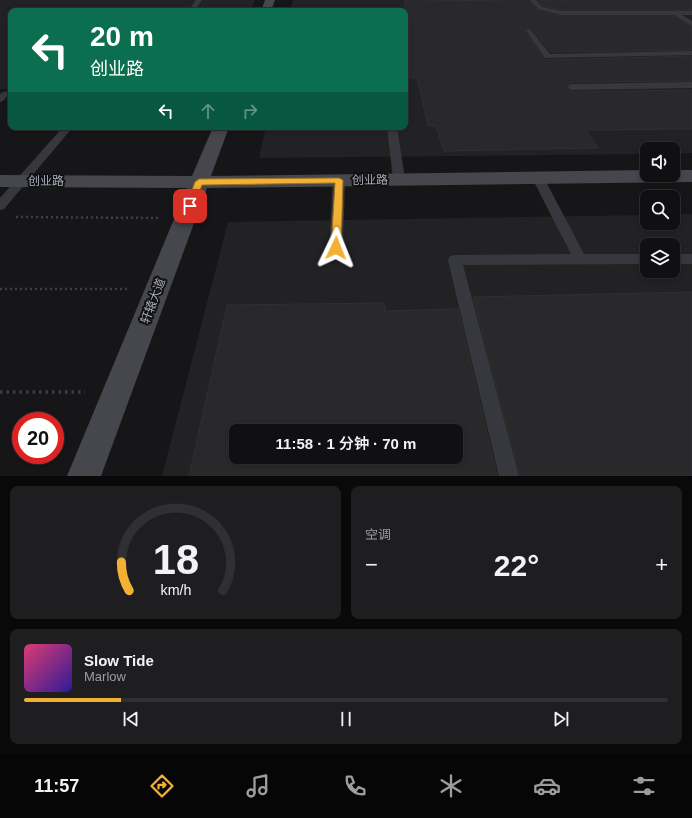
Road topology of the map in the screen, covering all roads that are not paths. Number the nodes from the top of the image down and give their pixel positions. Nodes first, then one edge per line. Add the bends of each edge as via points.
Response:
1 (532, 0) edge
2 (675, 13) junction
3 (692, 13) edge
4 (692, 24) edge
5 (529, 31) dead end
6 (692, 53) edge
7 (692, 85) edge
8 (571, 87) dead end
9 (65, 130) edge
10 (219, 130) edge
11 (392, 130) edge
12 (692, 176) edge
13 (538, 178) junction
14 (399, 179) junction
15 (339, 180) junction
16 (0, 181) edge
17 (22, 181) junction
18 (199, 182) junction
19 (0, 206) edge
20 (336, 248) dead end
21 (580, 259) junction
22 (640, 259) edge
23 (680, 259) edge
24 (692, 259) edge
25 (84, 476) edge
26 (510, 476) edge

1 - 2 lane via 541,8 561,13
2 - 3 lane
2 - 4 lane
5 - 6 lane via 548,56
7 - 8 lane
9 - 17 lane
10 - 18 street, 轩辕大道
11 - 14 lane
12 - 13 street, 创业路
13 - 14 street, 创业路
13 - 21 lane
14 - 15 street, 创业路
15 - 18 street, 创业路
15 - 20 lane
16 - 17 street, 创业路
17 - 18 street, 创业路
17 - 19 lane
18 - 25 street, 轩辕大道
21 - 22 lane
21 - 26 lane via 455,260
23 - 24 lane

